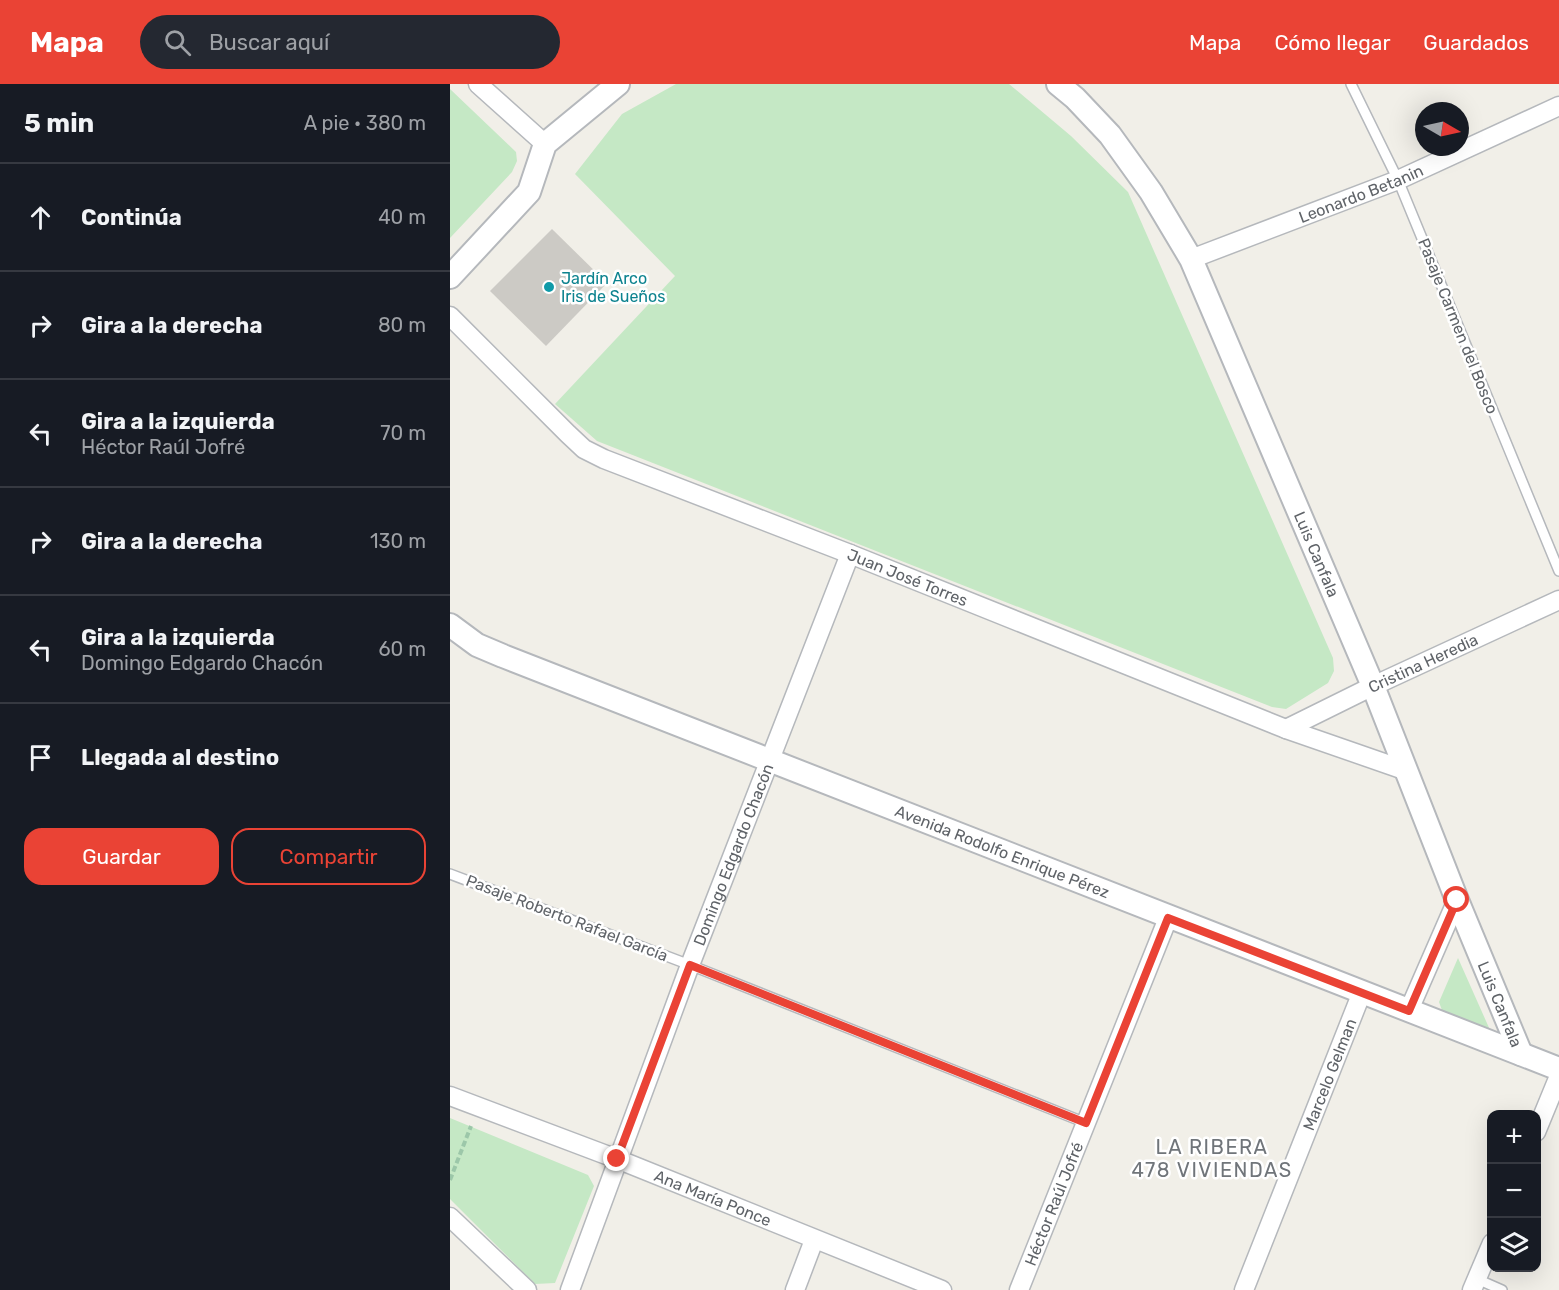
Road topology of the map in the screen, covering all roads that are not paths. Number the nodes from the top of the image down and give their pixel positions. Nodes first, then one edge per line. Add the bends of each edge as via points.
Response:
1 (478, 84) edge
2 (618, 84) edge
3 (1058, 84) edge
4 (1351, 84) edge
5 (1559, 106) edge
6 (545, 144) junction
7 (1398, 180) junction
8 (1191, 259) junction
9 (450, 277) edge
10 (450, 316) edge
11 (850, 554) junction
12 (1559, 571) edge
13 (1559, 600) edge
14 (450, 625) edge
15 (1373, 686) junction
16 (1286, 729) junction
17 (769, 759) junction
18 (1407, 771) junction
19 (450, 873) edge
20 (1457, 900) junction
21 (1168, 918) junction
22 (690, 965) junction
23 (1362, 992) junction
24 (1409, 1011) junction
25 (1521, 1054) junction
26 (1559, 1069) edge
27 (1559, 1076) edge
28 (450, 1096) edge
29 (1541, 1120) edge
30 (1086, 1123) junction
31 (617, 1159) junction
32 (450, 1217) edge
33 (814, 1240) junction
34 (1487, 1253) edge
35 (1474, 1285) edge
36 (527, 1290) edge
37 (570, 1290) edge
38 (795, 1290) edge
39 (942, 1290) edge
40 (1019, 1290) edge
41 (1244, 1290) edge
42 (1502, 1290) edge

1 - 6 street
2 - 6 street
3 - 8 street, Luis Canfala via 1110,135 1151,192
4 - 7 lane, Pasaje Carmen del Bosco
5 - 7 street, Leonardo Betanin
6 - 9 street via 529,192
7 - 8 street, Leonardo Betanin
7 - 12 lane, Pasaje Carmen del Bosco
8 - 15 street, Luis Canfala
10 - 11 street, Juan José Torres via 584,449
11 - 16 street, Juan José Torres
11 - 17 street, Domingo Edgardo Chacón
13 - 15 street, Cristina Heredia
14 - 17 street, Avenida Rodolfo Enrique Pérez via 477,645 503,656
15 - 16 street, Cristina Heredia
15 - 18 street, Luis Canfala
16 - 18 street, Juan José Torres
17 - 21 street, Avenida Rodolfo Enrique Pérez
17 - 22 street, Domingo Edgardo Chacón
18 - 20 street, Luis Canfala
19 - 22 lane, Pasaje Roberto Rafael García
20 - 24 street
20 - 25 street, Luis Canfala
21 - 23 street, Avenida Rodolfo Enrique Pérez
21 - 30 street, Héctor Raúl Jofré
22 - 30 lane, Pasaje Roberto Rafael García
22 - 31 street, Domingo Edgardo Chacón
23 - 24 street, Avenida Rodolfo Enrique Pérez
23 - 41 street, Marcelo Gelman
24 - 25 street, Avenida Rodolfo Enrique Pérez
25 - 26 street, Avenida Rodolfo Enrique Pérez
27 - 29 street
28 - 31 street, Ana María Ponce
30 - 40 street, Héctor Raúl Jofré
31 - 33 street, Ana María Ponce
31 - 37 street, Domingo Edgardo Chacón
32 - 36 street
33 - 38 street
33 - 39 street, Ana María Ponce
34 - 35 street
35 - 42 lane

